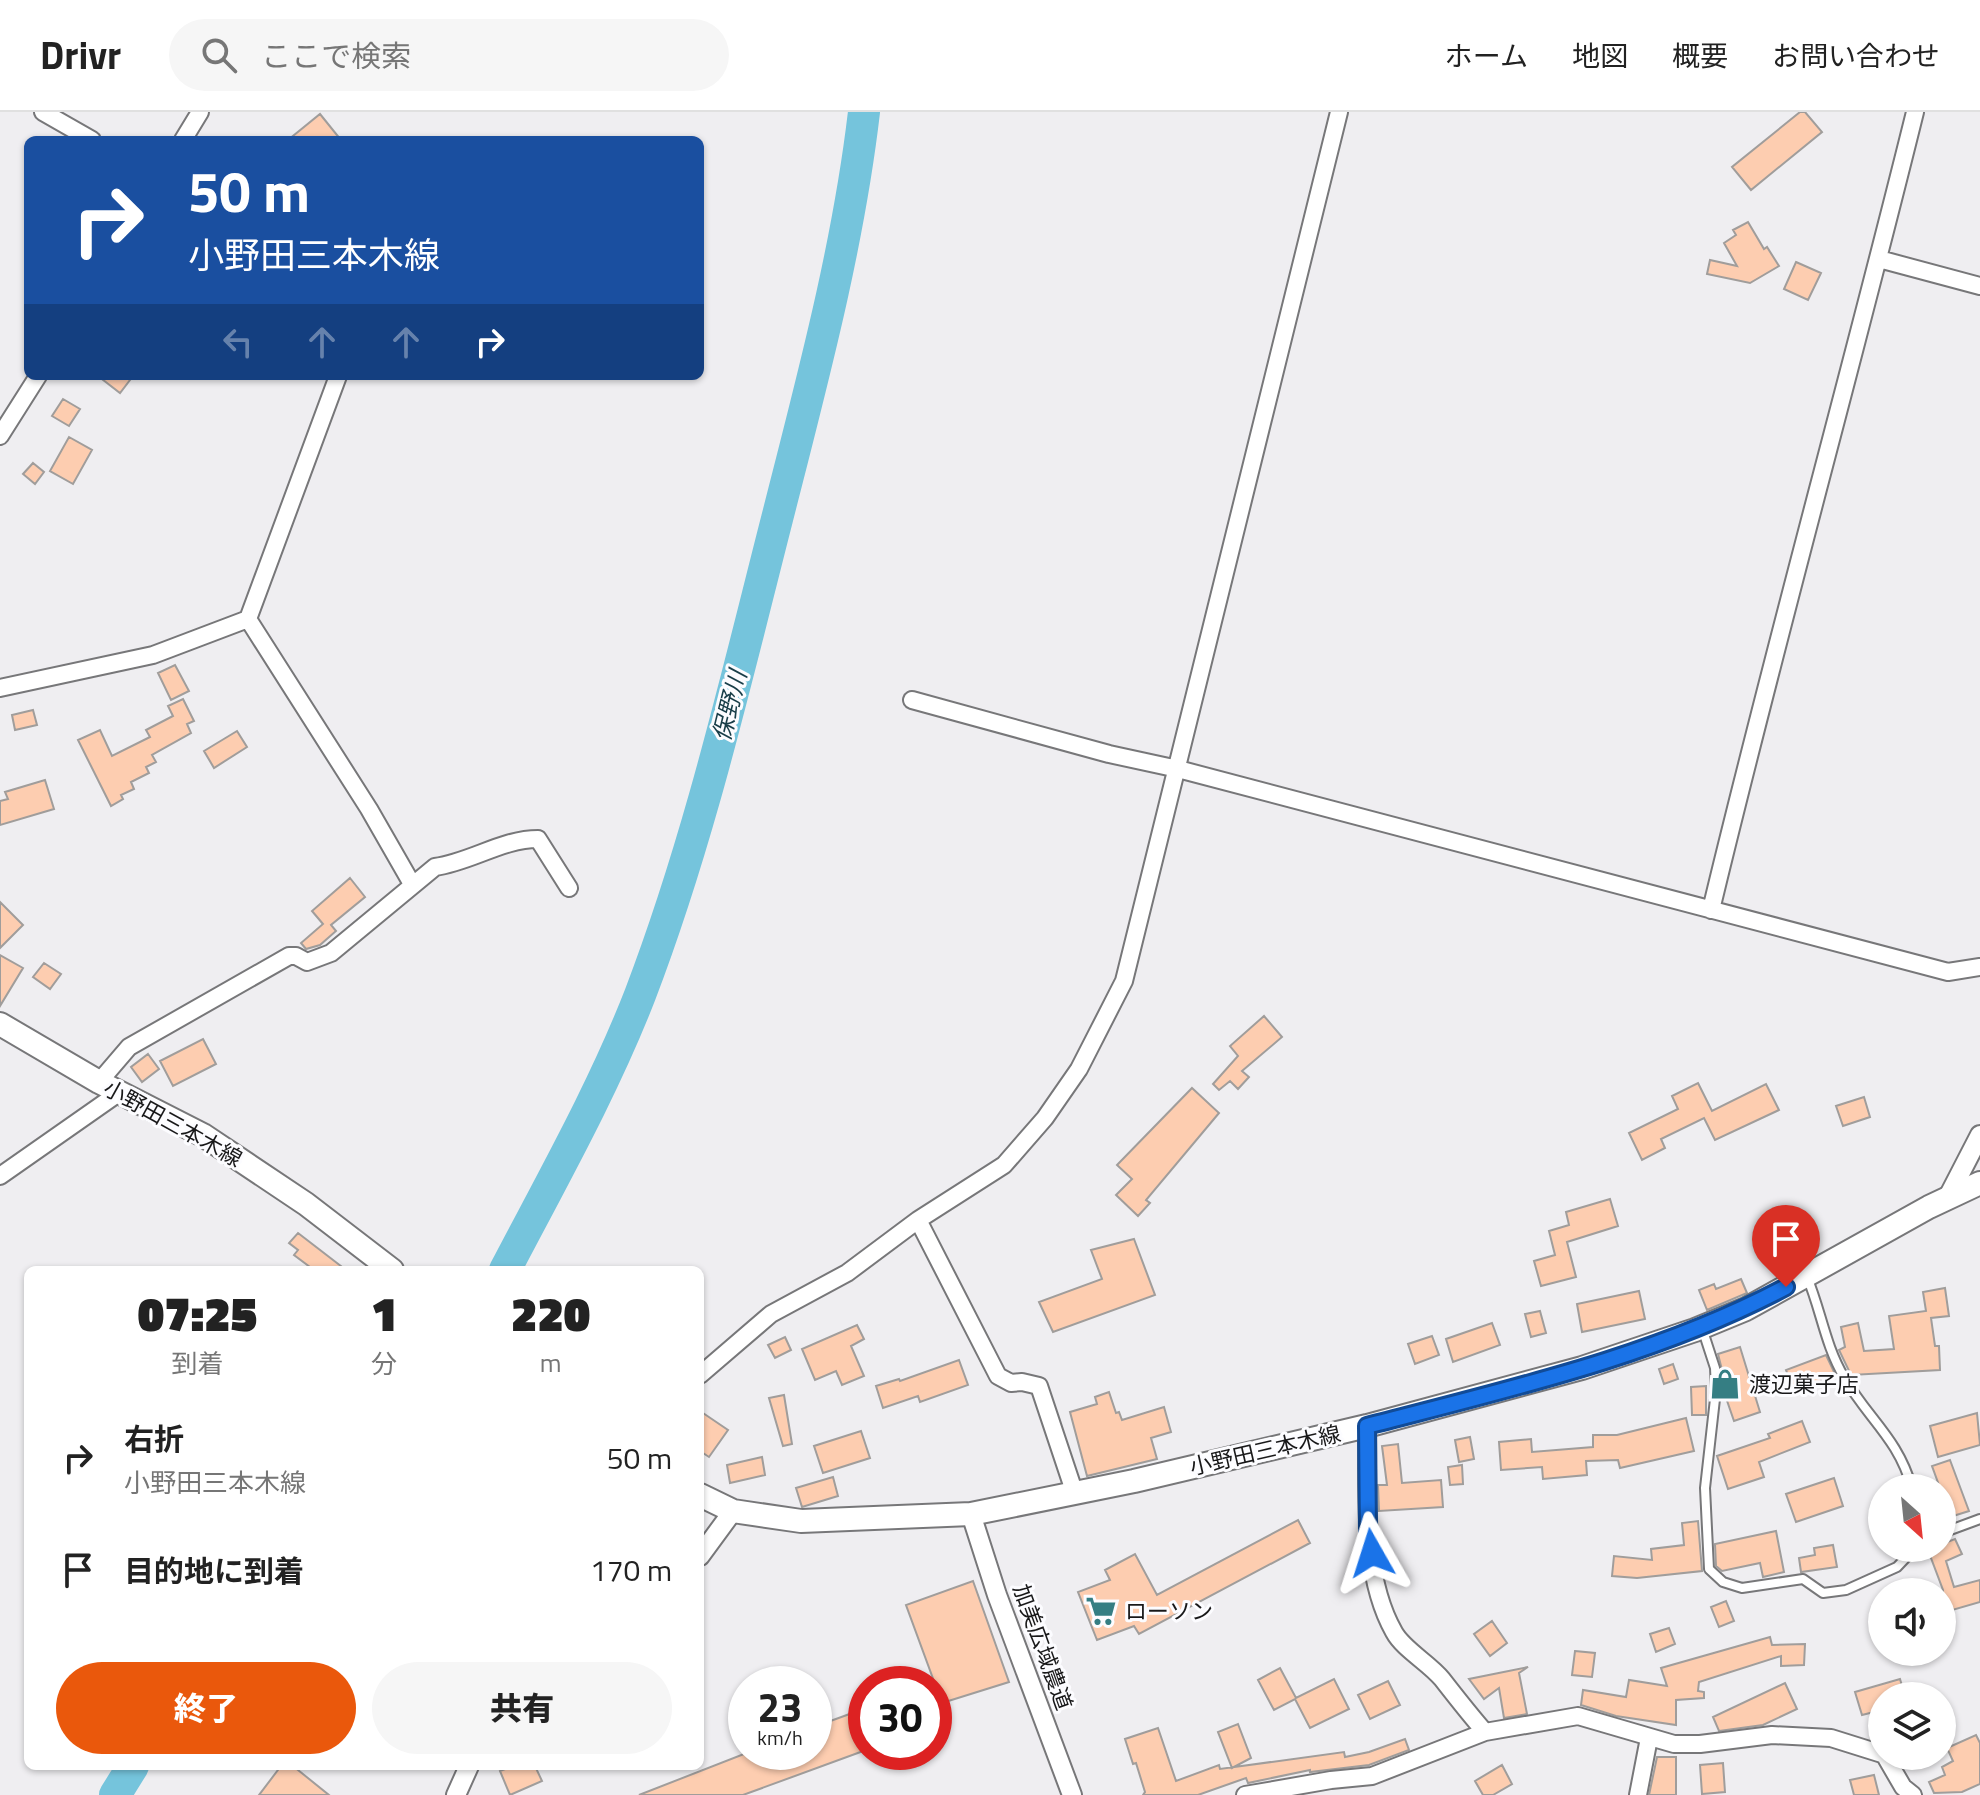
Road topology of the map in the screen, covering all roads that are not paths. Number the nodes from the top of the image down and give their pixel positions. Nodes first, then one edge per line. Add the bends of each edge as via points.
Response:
1 (43, 112) edge
2 (200, 112) edge
3 (1339, 112) edge
4 (1915, 112) edge
5 (85, 136) edge
6 (185, 136) edge
7 (1879, 259) junction
8 (1980, 286) edge
9 (35, 380) edge
10 (337, 380) edge
11 (0, 436) edge
12 (248, 619) junction
13 (0, 688) edge
14 (912, 700) dead end
15 (1178, 769) junction
16 (412, 884) junction
17 (569, 888) dead end
18 (1711, 910) junction
19 (1980, 967) edge
20 (0, 1024) edge
21 (99, 1082) junction
22 (120, 1092) junction
23 (1980, 1135) edge
24 (0, 1176) edge
25 (1979, 1186) edge
26 (1948, 1197) junction
27 (918, 1220) junction
28 (386, 1265) edge
29 (1807, 1276) junction
30 (1702, 1327) junction
31 (704, 1372) edge
32 (1367, 1426) junction
33 (1908, 1474) edge
34 (1075, 1494) junction
35 (704, 1497) edge
36 (733, 1511) junction
37 (971, 1514) junction
38 (1980, 1519) edge
39 (1956, 1528) edge
40 (704, 1551) edge
41 (1902, 1562) edge
42 (1485, 1732) junction
43 (1649, 1738) junction
44 (1868, 1750) edge
45 (467, 1770) edge
46 (1893, 1770) edge
47 (456, 1795) edge
48 (1072, 1795) edge
49 (1245, 1795) edge
50 (1638, 1795) edge
51 (1913, 1795) edge

1 - 5 street
2 - 6 street
3 - 15 street
4 - 7 street
7 - 8 street
7 - 18 street
9 - 11 street
10 - 12 street
12 - 13 street via 153,655
12 - 16 street
14 - 15 street
15 - 18 street
15 - 27 street via 1124,981 1079,1069 1004,1165
16 - 17 street via 435,867 538,839
16 - 21 street via 331,953 307,962 289,956 129,1047
18 - 19 street via 1948,972
20 - 21 main road, 小野田三本木線
21 - 22 main road, 小野田三本木線
22 - 24 street
22 - 28 main road, 小野田三本木線 via 203,1135
23 - 26 street
25 - 26 main road, 小野田三本木線
26 - 29 main road, 小野田三本木線
27 - 31 street via 847,1273 771,1314
27 - 34 street via 998,1376 1039,1386
29 - 30 main road, 小野田三本木線
29 - 33 lane via 1831,1354 1887,1434
30 - 32 main road, 小野田三本木線 via 1582,1368
30 - 41 lane via 1716,1390 1705,1488 1709,1569 1723,1582 1742,1588 1803,1579 1823,1593 1846,1590
32 - 34 main road, 小野田三本木線
32 - 42 street via 1368,1531 1380,1599 1395,1635 1442,1679
34 - 37 main road, 小野田三本木線
35 - 36 main road, 小野田三本木線
36 - 37 main road, 小野田三本木線 via 801,1521
36 - 40 street
37 - 48 street, 加美広域農道
38 - 39 lane
42 - 43 street via 1578,1716
42 - 49 street via 1372,1776
43 - 44 street via 1700,1744 1772,1735 1831,1738
43 - 50 street
45 - 47 street
46 - 51 street

